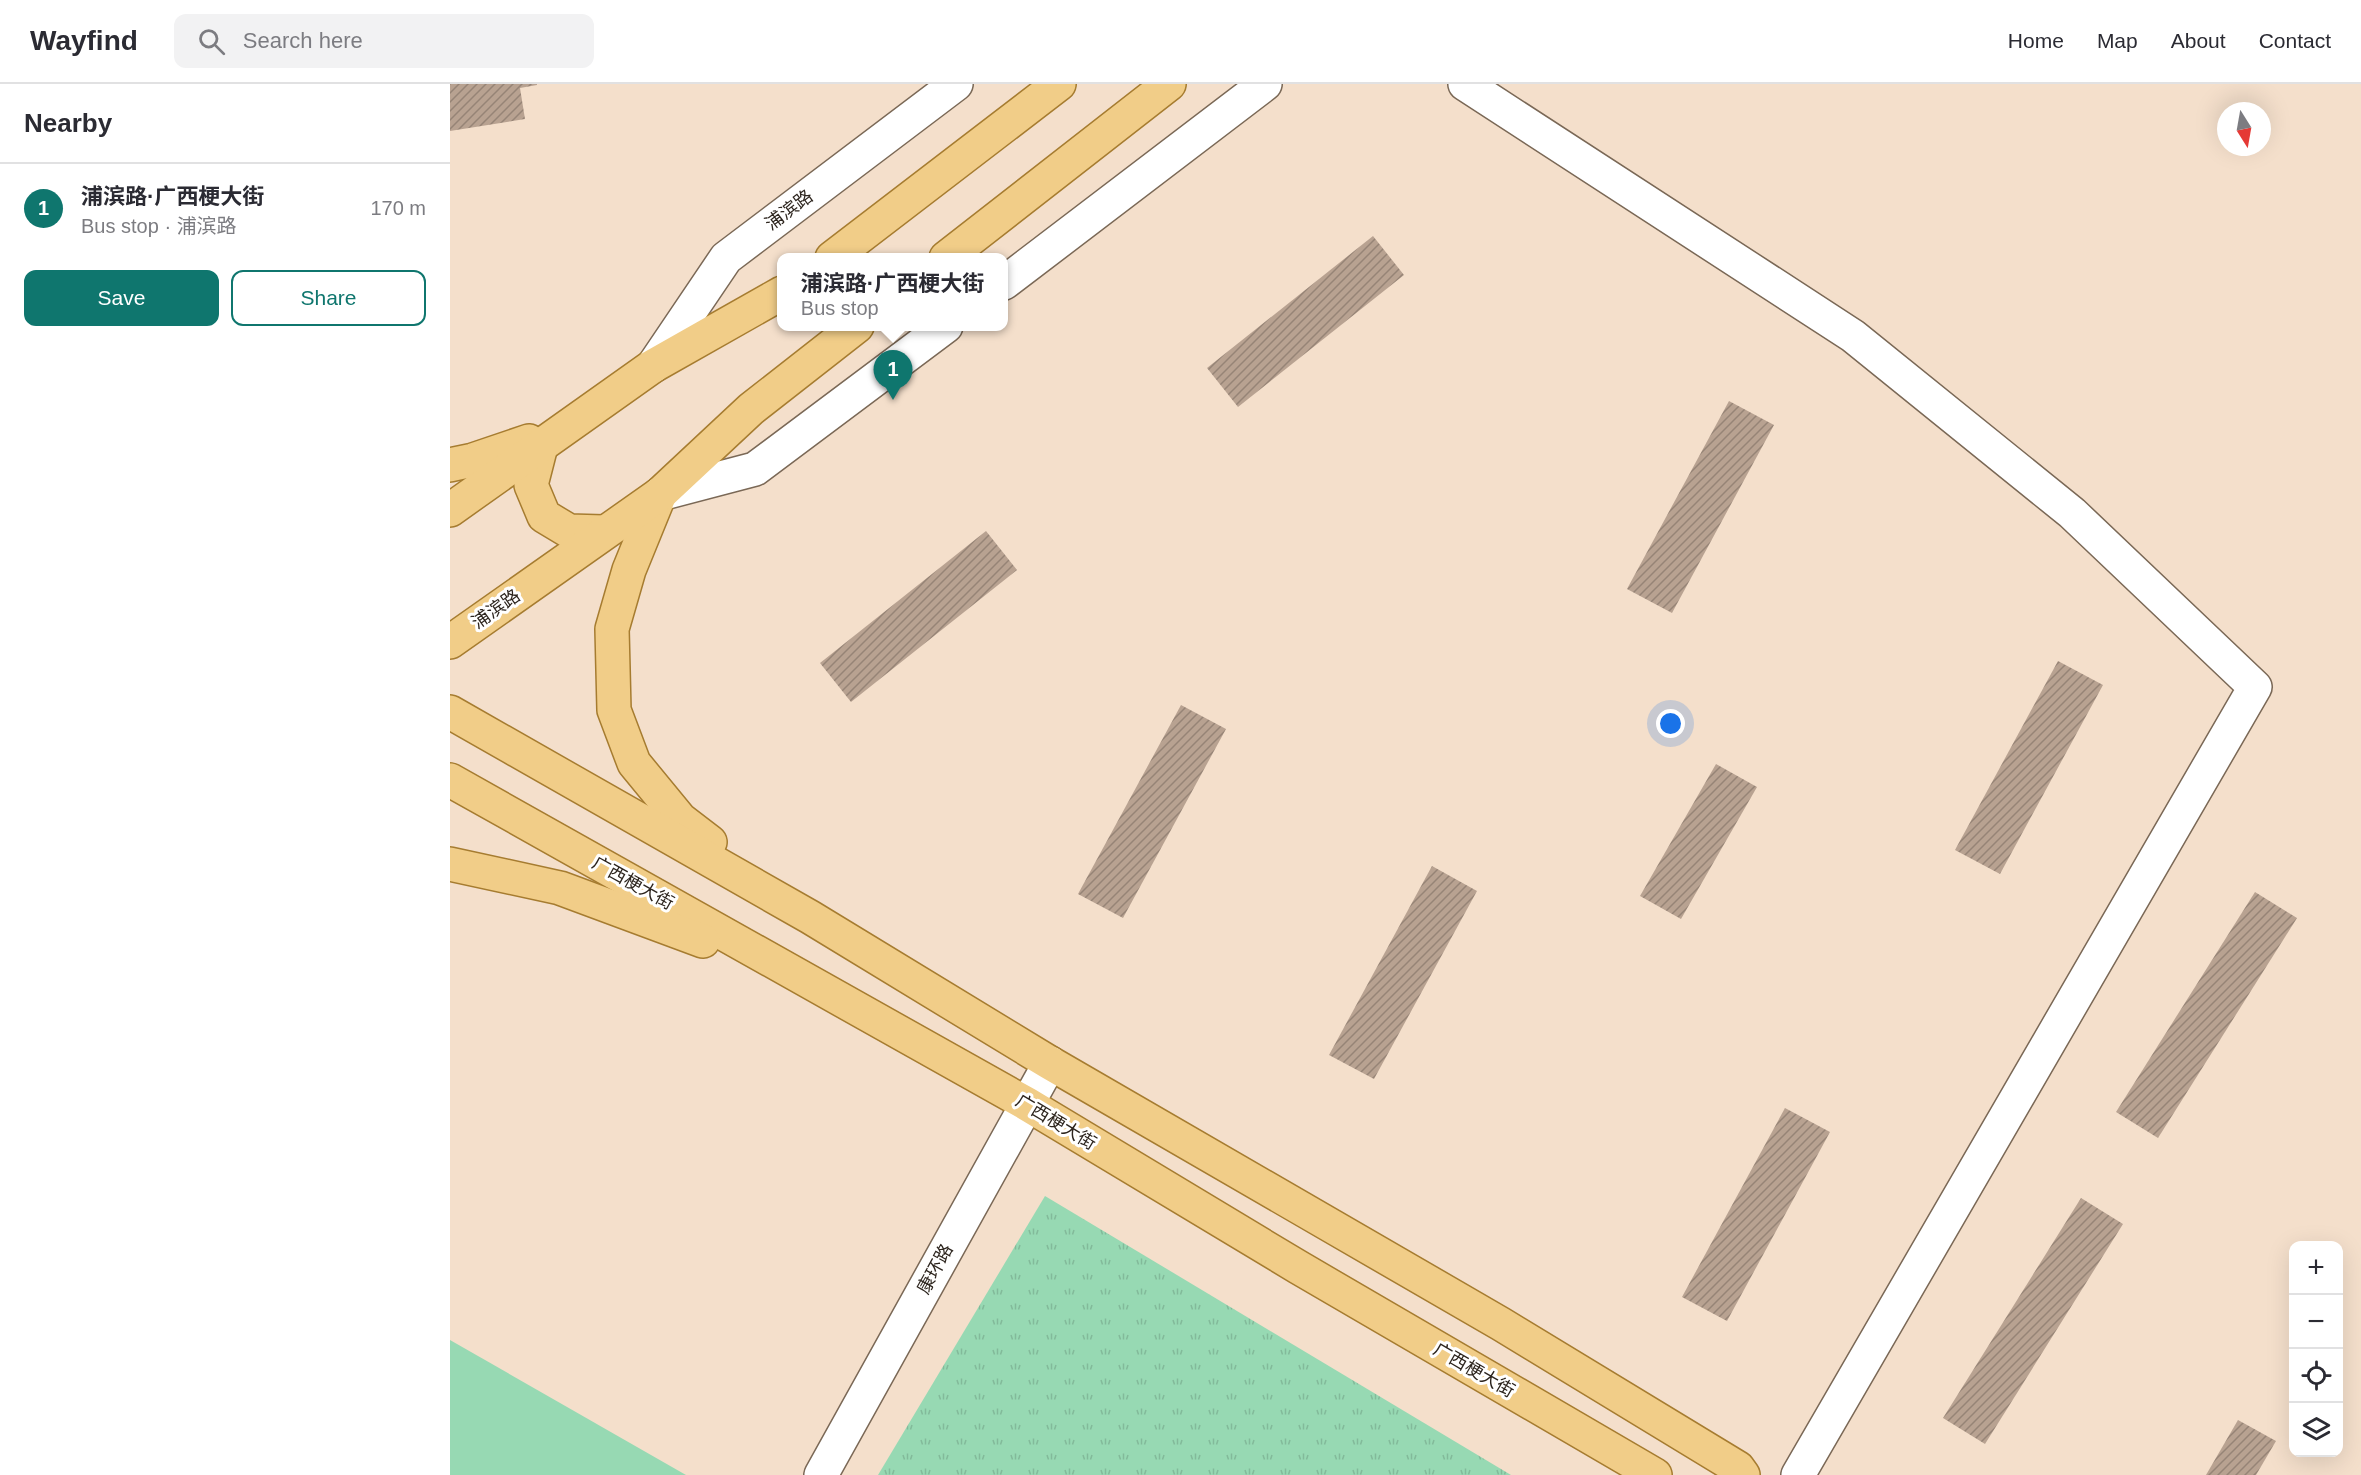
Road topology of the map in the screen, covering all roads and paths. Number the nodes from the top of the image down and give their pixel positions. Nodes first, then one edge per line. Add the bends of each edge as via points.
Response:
1 (956, 84) edge
2 (1059, 84) edge
3 (1169, 84) edge
4 (1265, 84) edge
5 (1465, 84) edge
6 (839, 253) edge
7 (952, 253) edge
8 (1008, 280) edge
9 (777, 296) edge
10 (852, 331) edge
11 (941, 331) edge
12 (653, 366) junction
13 (553, 437) junction
14 (450, 465) edge
15 (660, 494) junction
16 (450, 510) edge
17 (604, 532) junction
18 (450, 642) edge
19 (450, 712) edge
20 (450, 780) edge
21 (450, 864) edge
22 (810, 917) junction
23 (798, 975) junction
24 (1050, 1063) junction
25 (1028, 1104) junction
26 (820, 1475) edge
27 (1655, 1475) edge
28 (1743, 1475) edge
29 (1798, 1475) edge

1 - 12 street, 浦滨路 via 726,258
2 - 6 main road
3 - 7 main road
4 - 8 street
5 - 29 street via 1853,336 2072,513 2255,687
9 - 12 main road, 浦滨路
10 - 15 main road, 浦滨路 via 751,409
11 - 15 street, 浦滨路 via 755,469
12 - 13 main road, 浦滨路
13 - 14 main road
13 - 16 main road, 浦滨路
13 - 17 main road via 531,485 544,516 569,531
15 - 17 main road, 浦滨路
15 - 22 main road via 629,570 612,629 614,710 634,763 680,819
17 - 18 main road, 浦滨路
19 - 22 main road
20 - 23 main road, 广西梗大街
21 - 23 main road via 560,888
22 - 24 main road
23 - 25 main road, 广西梗大街
24 - 25 street, 康环路
24 - 28 main road via 1501,1324 1738,1468
25 - 26 street, 康环路
25 - 27 main road, 广西梗大街

